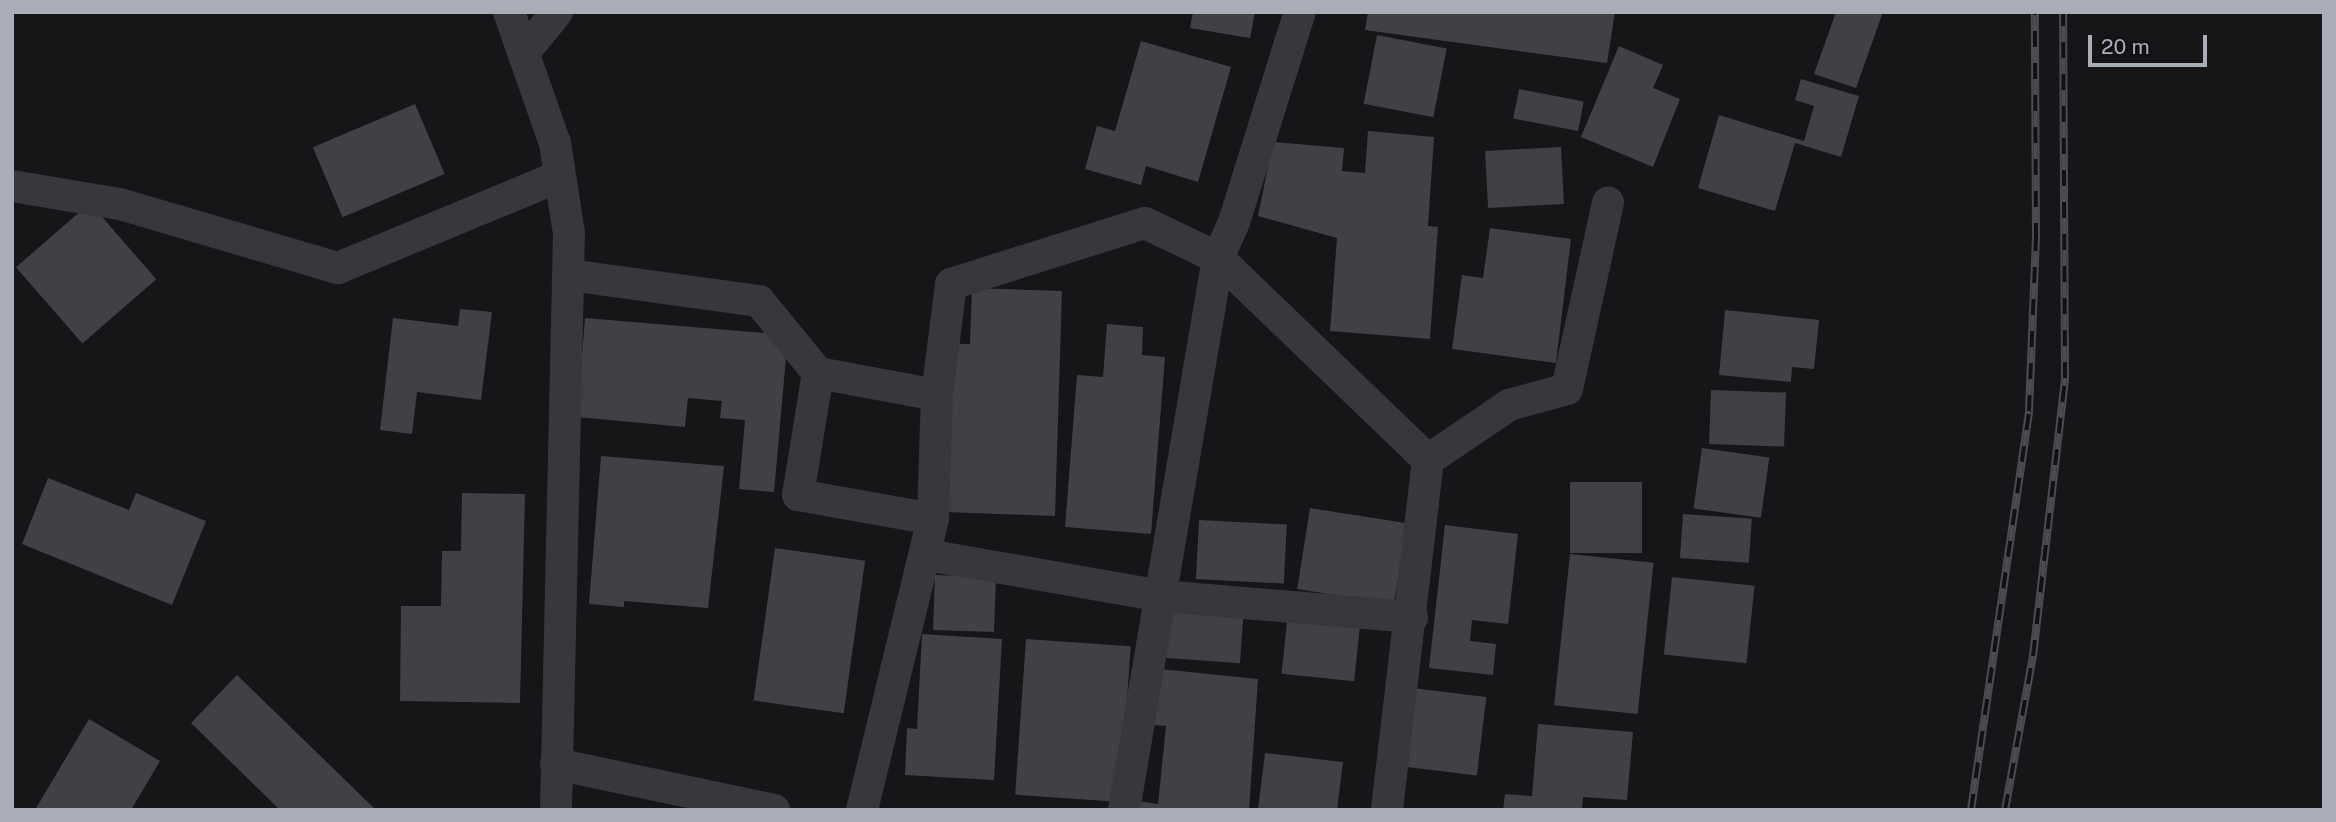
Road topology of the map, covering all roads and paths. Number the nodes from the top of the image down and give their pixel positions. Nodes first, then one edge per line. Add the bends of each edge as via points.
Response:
1 (509, 12) edge
2 (557, 12) edge
3 (1300, 12) edge
4 (526, 50) junction
5 (560, 176) junction
6 (12, 186) edge
7 (1608, 202) dead end
8 (1218, 258) junction
9 (569, 275) junction
10 (818, 373) junction
11 (937, 394) junction
12 (1429, 460) junction
13 (933, 519) junction
14 (927, 555) junction
15 (1161, 596) junction
16 (1412, 618) junction
17 (556, 764) junction
18 (556, 810) edge
19 (774, 810) edge
20 (862, 810) edge
21 (1125, 810) edge
22 (1387, 810) edge

1 - 4 street
2 - 4 street
3 - 8 street via 1234,222
4 - 5 street via 555,143
5 - 6 street via 338,268 120,204
5 - 9 street via 569,233
7 - 12 street via 1567,389 1508,405
8 - 11 street via 1144,223 951,284
8 - 12 street
8 - 15 street
9 - 10 street via 759,301
9 - 17 street
10 - 11 street
10 - 13 street via 798,495
11 - 13 street
12 - 16 street
13 - 14 street
14 - 15 street
14 - 20 street
15 - 16 street
15 - 21 street
16 - 22 street
17 - 18 street
17 - 19 street

